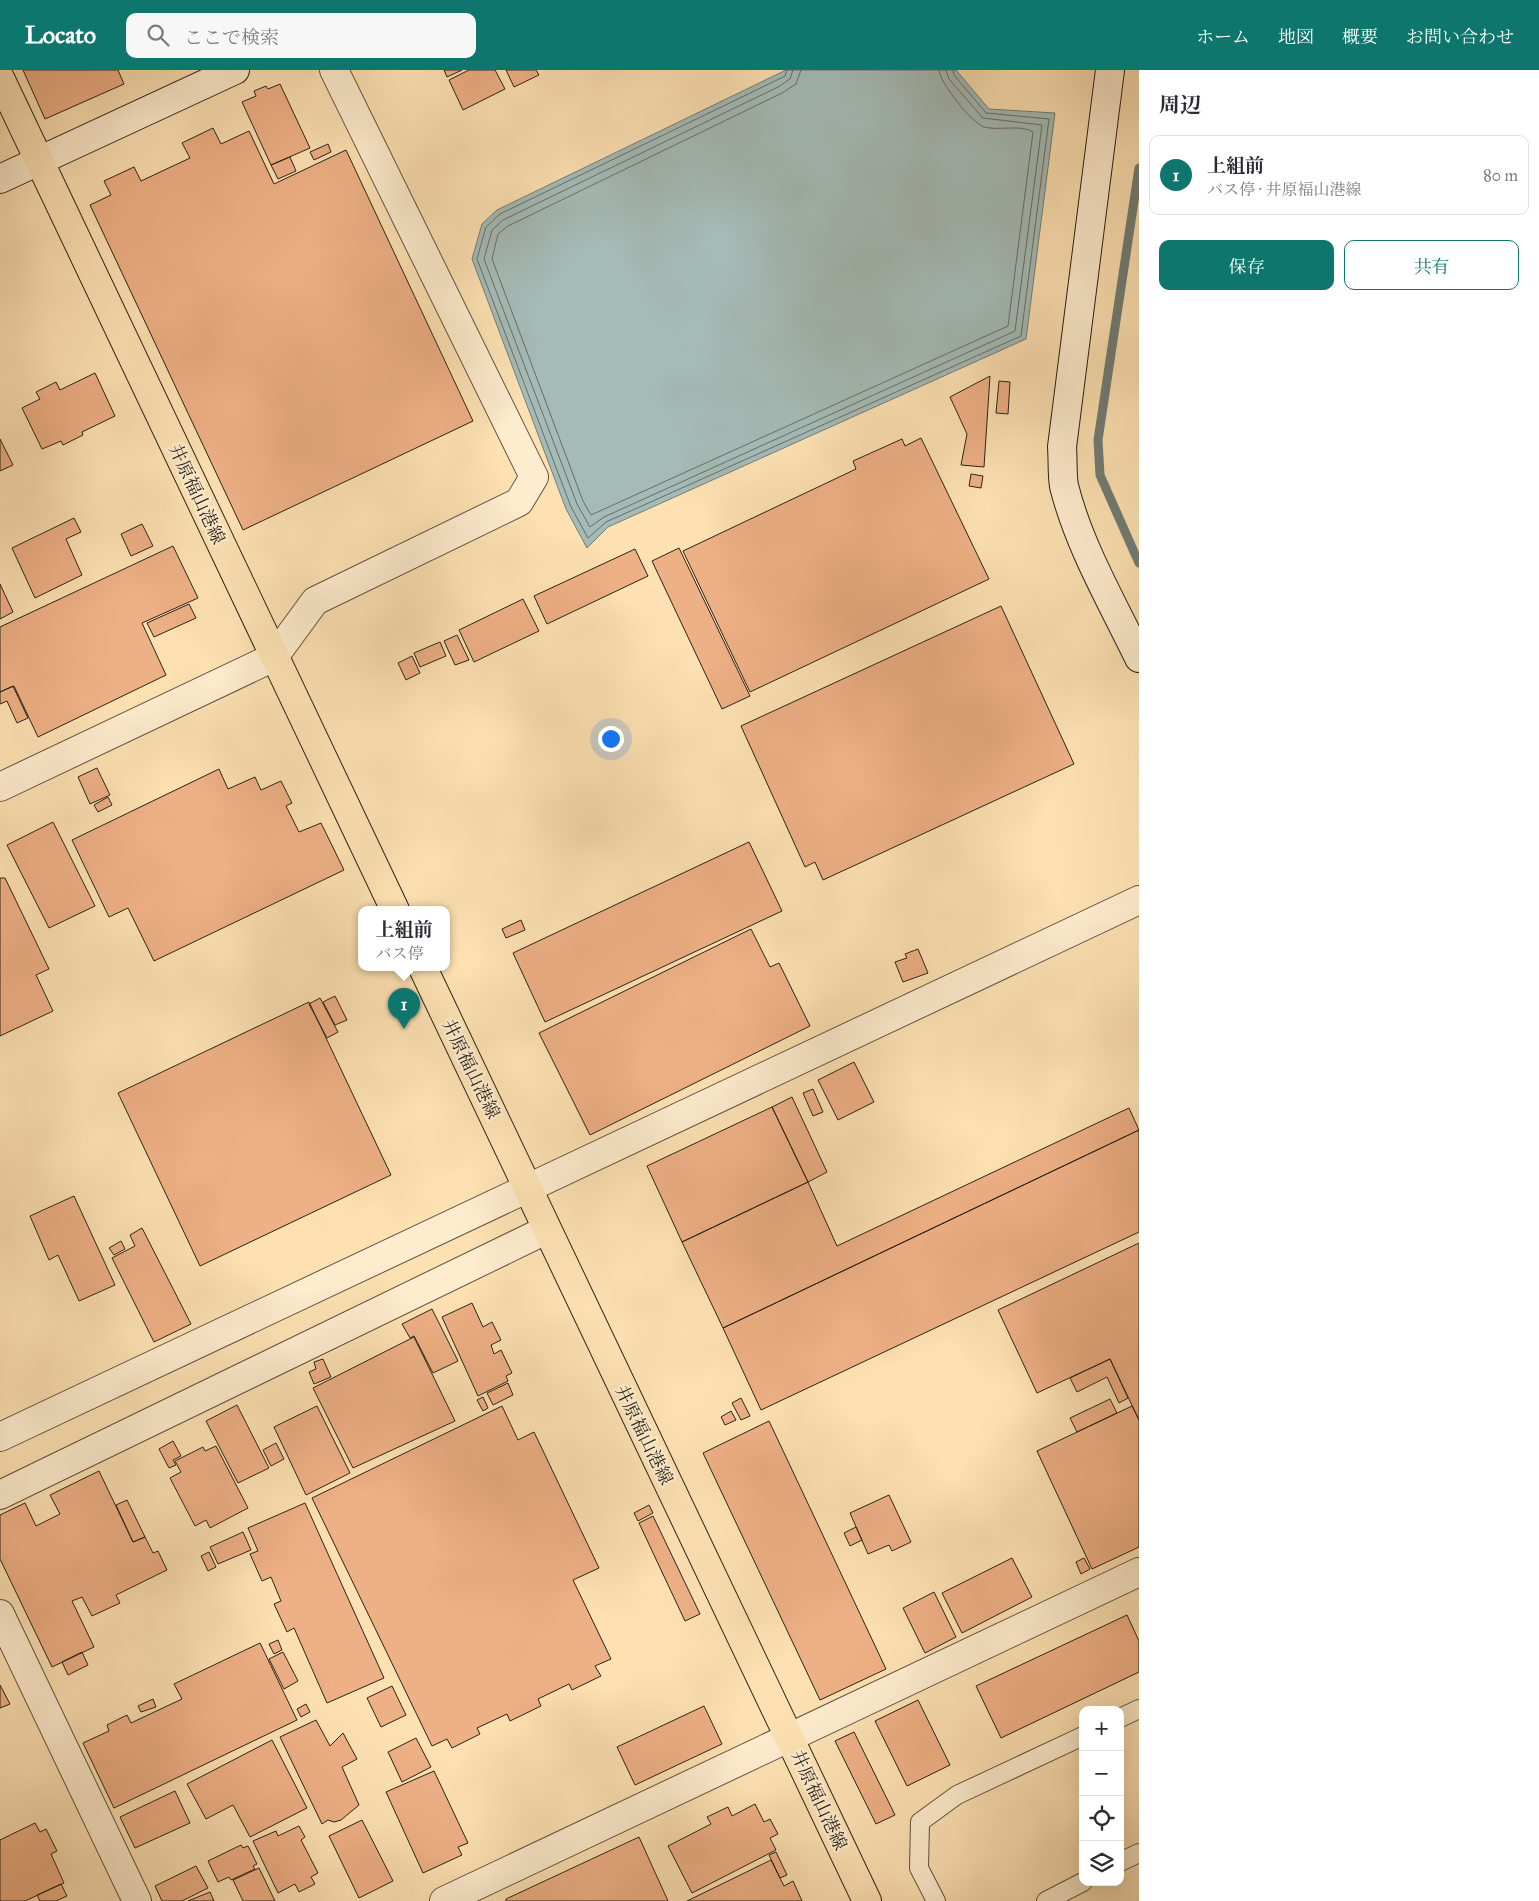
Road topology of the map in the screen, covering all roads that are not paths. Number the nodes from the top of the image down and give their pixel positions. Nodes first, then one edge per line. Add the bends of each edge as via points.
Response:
1 (235, 70) edge
2 (334, 70) edge
3 (1110, 70) edge
4 (0, 78) edge
5 (40, 160) junction
6 (0, 179) edge
7 (274, 656) junction
8 (1139, 658) edge
9 (0, 787) edge
10 (1139, 900) edge
11 (393, 906) edge
12 (424, 971) edge
13 (528, 1188) junction
14 (546, 1230) junction
15 (0, 1437) edge
16 (0, 1495) edge
17 (1139, 1573) edge
18 (0, 1614) edge
19 (1139, 1709) edge
20 (1124, 1716) edge
21 (789, 1737) junction
22 (1079, 1738) edge
23 (1139, 1852) edge
24 (1124, 1860) edge
25 (1079, 1884) edge
26 (137, 1901) edge
27 (444, 1901) edge
28 (867, 1901) edge
29 (936, 1901) edge
30 (1046, 1901) edge

1 - 5 street
2 - 7 street via 534,477 519,502 315,602
3 - 8 street via 1062,448 1064,484 1075,522
4 - 5 main road, 井原福山港線
5 - 6 street
5 - 7 main road, 井原福山港線
7 - 9 street
7 - 11 main road, 井原福山港線
10 - 13 street
12 - 13 main road, 井原福山港線
13 - 14 main road, 井原福山港線
13 - 15 street
14 - 16 street
14 - 21 main road, 井原福山港線
17 - 21 street
18 - 26 street
19 - 20 lane
21 - 27 street
21 - 28 main road, 井原福山港線
22 - 29 lane via 957,1795 920,1822 919,1868
23 - 24 lane
25 - 30 lane

